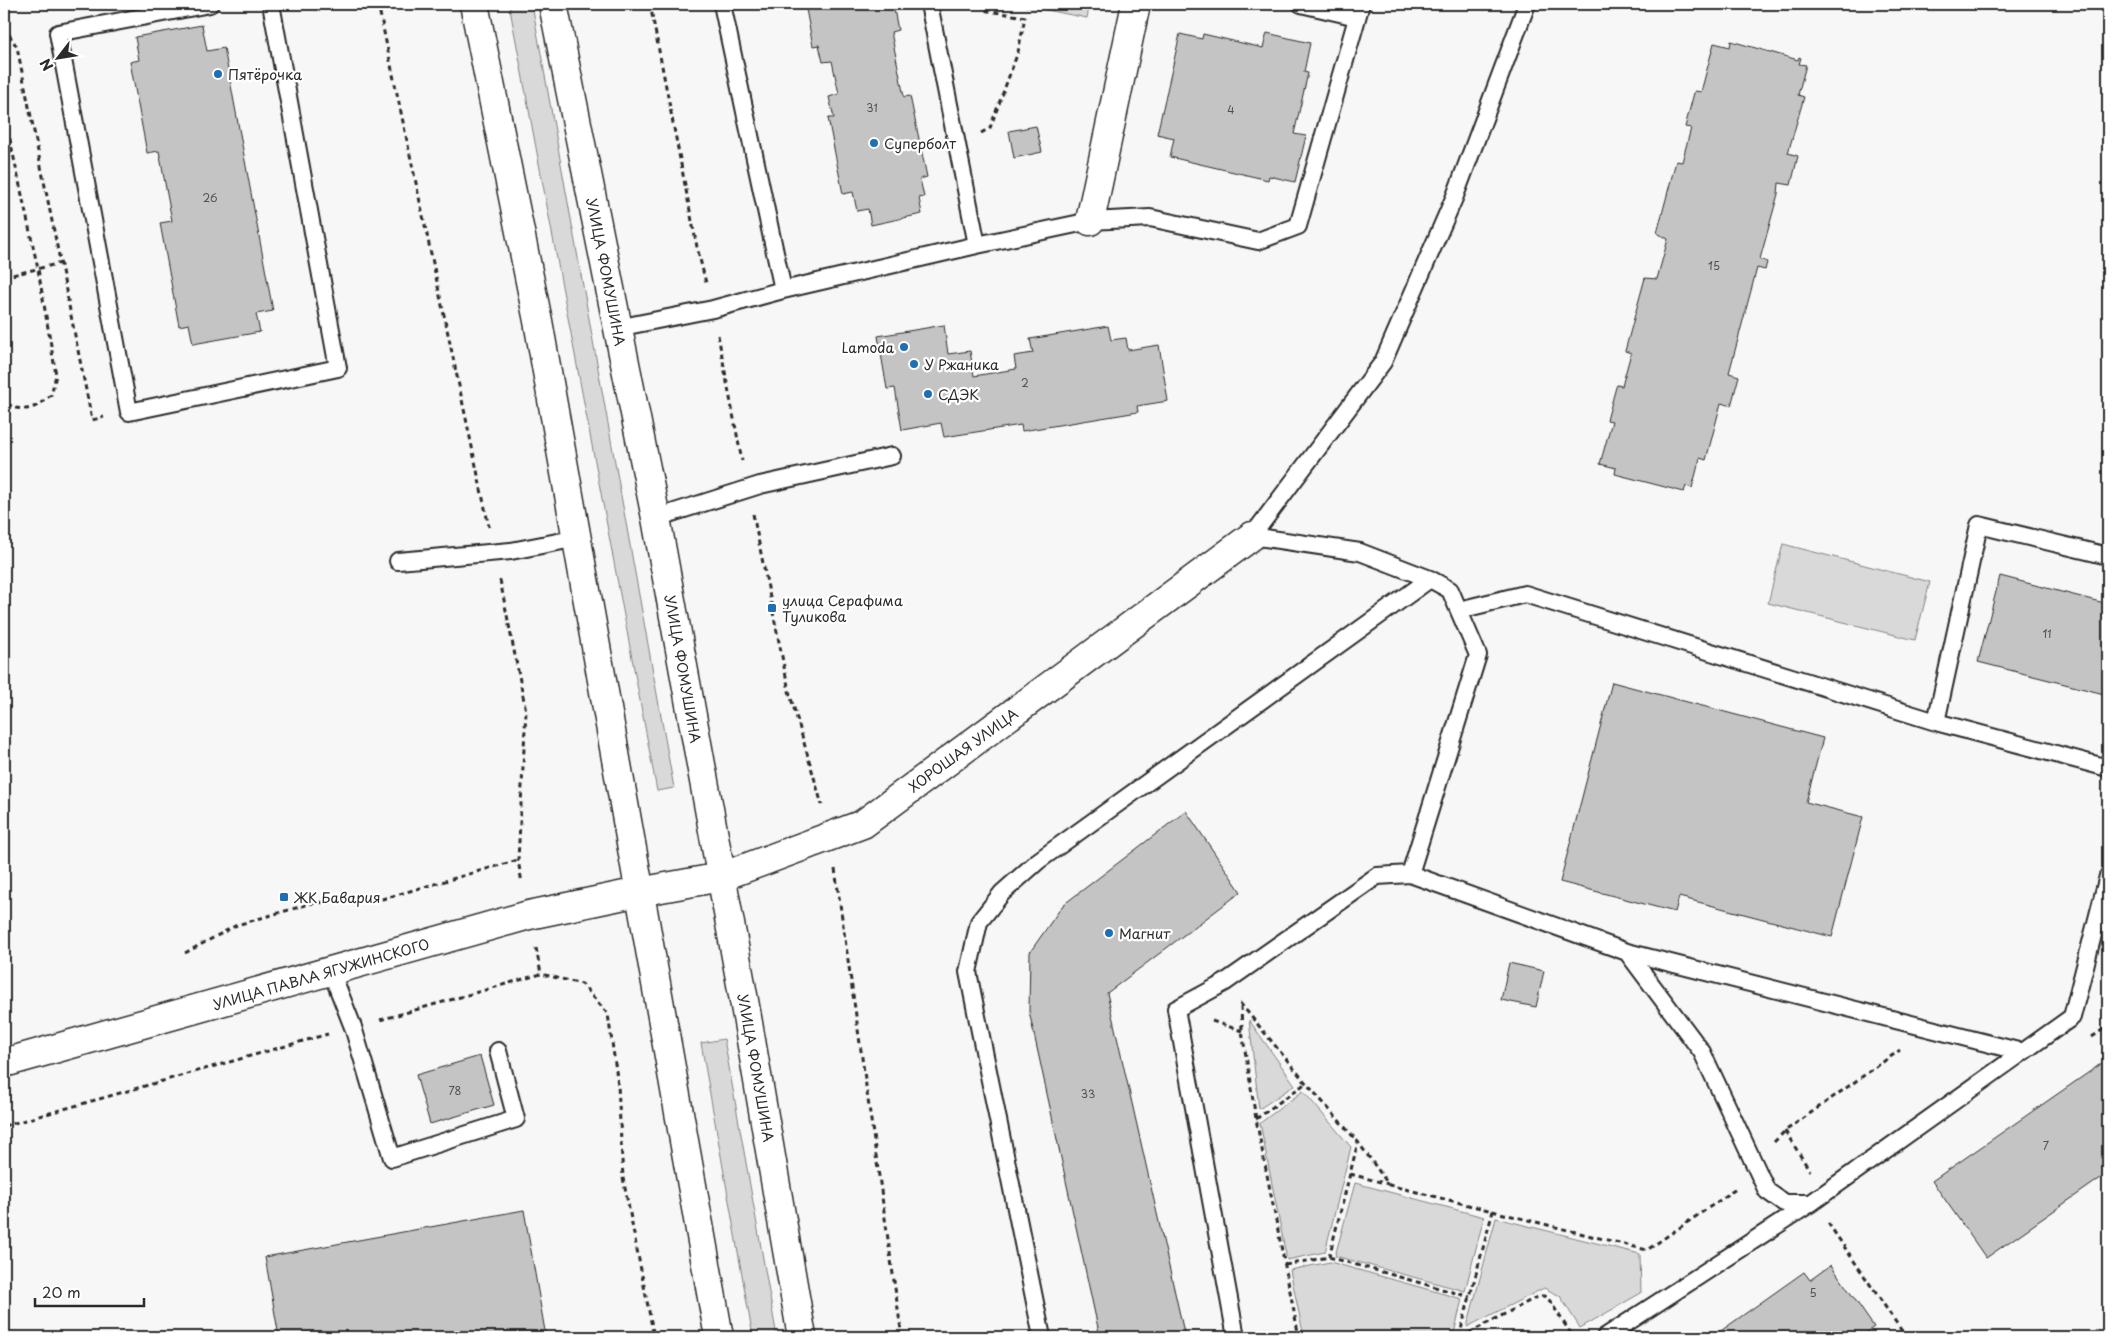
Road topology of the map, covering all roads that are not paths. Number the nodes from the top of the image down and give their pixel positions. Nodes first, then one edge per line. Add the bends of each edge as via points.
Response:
1 (210, 4) edge
2 (271, 4) edge
3 (474, 4) edge
4 (553, 4) edge
5 (722, 4) edge
6 (929, 4) edge
7 (1136, 4) edge
8 (1300, 4) edge
9 (1527, 4) edge
10 (1359, 10) edge
11 (1090, 221) junction
12 (978, 245) junction
13 (783, 290) junction
14 (617, 328) junction
15 (892, 456) dead end
16 (656, 518) junction
17 (1252, 536) junction
18 (578, 538) junction
19 (2108, 556) edge
20 (398, 561) dead end
21 (1430, 579) junction
22 (1459, 610) junction
23 (1936, 722) junction
24 (2108, 768) edge
25 (1410, 874) junction
26 (2108, 876) edge
27 (721, 877) junction
28 (639, 892) junction
29 (1627, 952) junction
30 (331, 971) junction
31 (498, 1051) dead end
32 (2022, 1052) junction
33 (4, 1063) edge
34 (1818, 1198) junction
35 (719, 1337) edge
36 (802, 1337) edge
37 (1042, 1337) edge
38 (1236, 1337) edge
39 (1606, 1337) edge

1 - 2 lane via 58,33 129,412 338,368
3 - 18 main road
4 - 14 main road, УЛИЦА ФОМУШИНА
5 - 13 lane
6 - 12 lane
7 - 11 main road
8 - 10 lane
9 - 17 lane via 1455,196 1383,362
10 - 11 lane via 1298,226 1258,241 1150,218
11 - 12 lane
12 - 13 lane
13 - 14 lane via 713,309
14 - 16 main road, УЛИЦА ФОМУШИНА
15 - 16 lane via 747,488
16 - 27 main road, УЛИЦА ФОМУШИНА
17 - 21 lane via 1360,552
17 - 27 main road, ХОРОШАЯ УЛИЦА via 863,824
18 - 20 lane via 495,552
18 - 28 main road
19 - 23 lane via 1979,525
21 - 22 lane via 1450,590
21 - 37 lane via 1038,861 1002,893 980,922 968,972
22 - 23 lane via 1526,594
22 - 25 lane via 1478,655
23 - 24 lane
25 - 29 lane
25 - 38 lane via 1377,876 1224,983 1176,1009
26 - 32 lane via 2072,1017
27 - 28 main road, ХОРОШАЯ УЛИЦА
27 - 36 main road, УЛИЦА ФОМУШИНА
28 - 30 main road, УЛИЦА ПАВЛА ЯГУЖИНСКОГО via 529,915
28 - 35 main road
29 - 32 lane
29 - 34 lane via 1702,1052 1767,1191 1784,1203
30 - 31 lane via 353,1027 392,1158 516,1119
30 - 33 main road, УЛИЦА ПАВЛА ЯГУЖИНСКОГО
32 - 34 lane
34 - 39 lane

